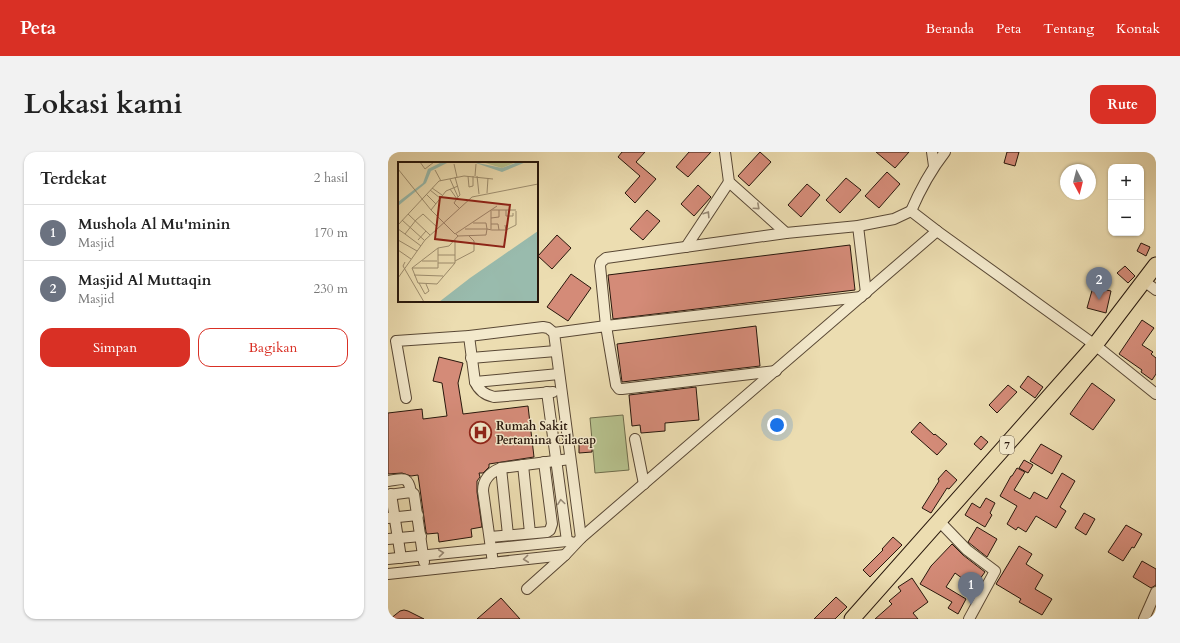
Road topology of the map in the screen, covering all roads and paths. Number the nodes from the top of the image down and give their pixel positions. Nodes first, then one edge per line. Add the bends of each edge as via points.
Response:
1 (725, 152) edge
2 (932, 152) edge
3 (945, 152) edge
4 (934, 166) junction
5 (729, 182) junction
6 (911, 211) junction
7 (858, 226) junction
8 (937, 231) junction
9 (786, 233) junction
10 (686, 247) junction
11 (1156, 265) edge
12 (1144, 281) junction
13 (1156, 290) edge
14 (863, 295) junction
15 (606, 326) junction
16 (554, 333) junction
17 (469, 336) junction
18 (392, 342) edge
19 (1095, 345) junction
20 (556, 351) junction
21 (471, 358) junction
22 (776, 371) junction
23 (559, 374) junction
24 (475, 382) junction
25 (561, 391) junction
26 (547, 392) junction
27 (1156, 394) edge
28 (406, 398) dead end
29 (635, 439) dead end
30 (570, 459) junction
31 (556, 460) junction
32 (544, 462) junction
33 (523, 465) junction
34 (501, 468) junction
35 (388, 481) edge
36 (644, 484) junction
37 (411, 492) junction
38 (390, 494) edge
39 (418, 515) junction
40 (391, 518) edge
41 (939, 521) junction
42 (530, 534) junction
43 (420, 536) junction
44 (508, 536) junction
45 (393, 539) edge
46 (574, 541) junction
47 (490, 543) junction
48 (565, 555) junction
49 (423, 556) junction
50 (400, 558) junction
51 (388, 559) edge
52 (493, 563) junction
53 (426, 570) junction
54 (388, 574) edge
55 (527, 589) dead end
56 (1155, 597) edge
57 (973, 617) edge
58 (852, 619) edge
59 (1144, 619) edge

1 - 5 street
2 - 4 street
3 - 4 street
4 - 6 street
5 -> 9 street
10 -> 5 street
6 - 7 street via 894,219
6 - 8 street
7 - 9 street
7 - 14 street
8 - 14 street
8 - 19 street
9 - 10 street
10 - 15 street via 603,260 600,266
11 - 12 highway, 7
12 - 13 street
12 - 19 highway, 7
14 - 15 street
14 - 22 street
15 - 16 street
15 - 22 street via 619,389
16 - 17 street via 543,327
16 - 20 street
17 - 18 street
17 - 21 street
18 - 28 street
19 - 27 street
19 - 41 highway, 7
20 - 21 street
20 - 23 street
21 - 24 street
22 - 36 street
23 - 24 street
23 - 25 street
24 - 26 street via 478,389 494,397
25 - 26 street
25 - 30 street
26 - 31 street
29 - 36 street
30 - 31 street
30 - 46 street
31 - 32 street
46 -> 31 street
32 - 33 street
32 - 42 street via 551,527 547,532
33 - 34 street
33 - 42 street
34 - 44 street
34 - 47 street via 491,474 483,485
35 - 37 street via 404,478 409,482
36 - 46 street
37 - 38 street
37 - 39 street via 415,496
38 - 40 street
39 - 40 street
39 - 43 street
40 - 45 street
41 - 57 street via 967,550 995,570
41 - 58 highway, 7
42 - 44 street
43 - 45 street
43 - 49 street
44 - 47 street
45 - 50 street
46 - 47 street
46 - 48 street
49 -> 47 street
47 - 52 street
48 -> 52 street
48 - 55 street
49 - 50 street
49 - 53 street
50 - 51 street
52 - 53 street
53 - 54 street
56 - 59 street

